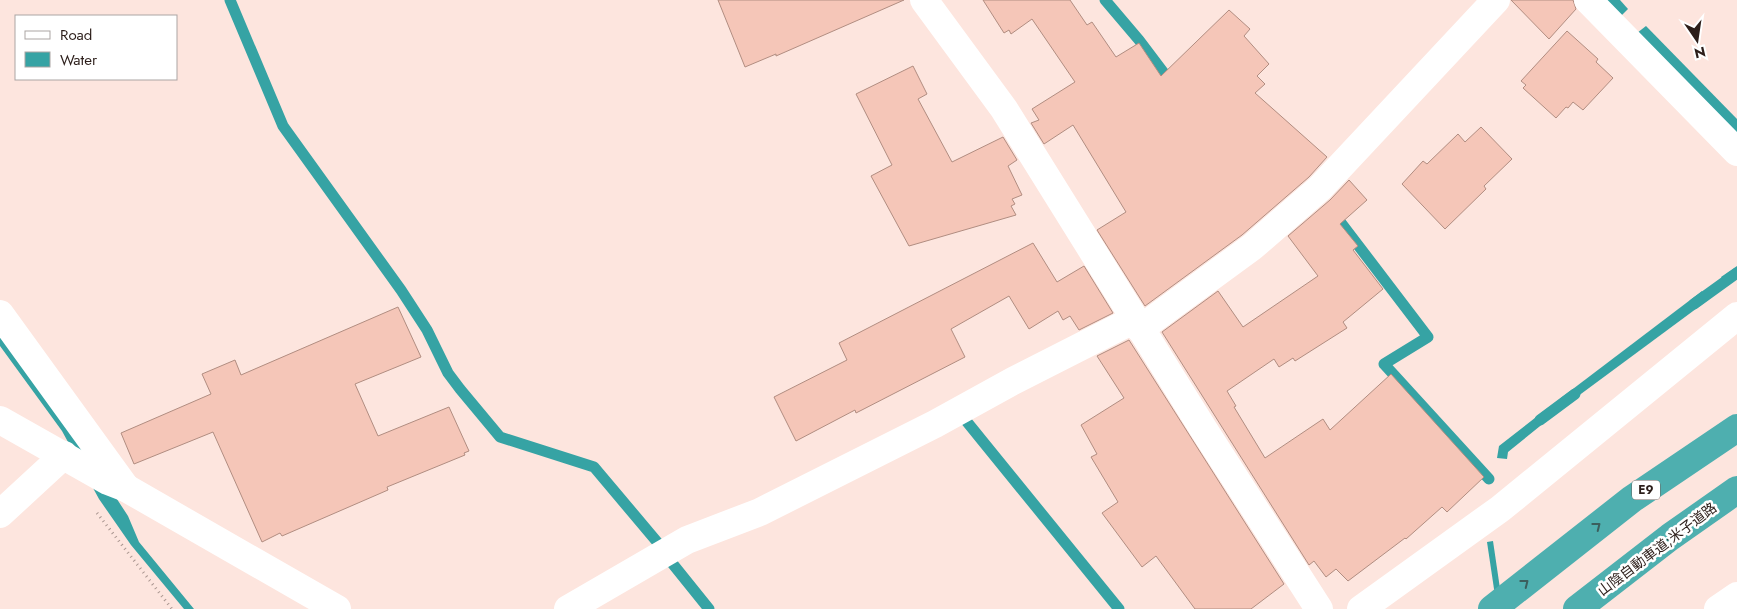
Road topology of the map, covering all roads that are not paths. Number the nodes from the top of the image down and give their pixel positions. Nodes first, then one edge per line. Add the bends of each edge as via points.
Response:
1 (924, 0) edge
2 (1496, 0) edge
3 (1588, 0) edge
4 (1737, 152) edge
5 (0, 314) edge
6 (1737, 316) edge
7 (1138, 324) junction
8 (0, 420) edge
9 (1737, 428) edge
10 (68, 458) junction
11 (117, 484) junction
12 (1737, 490) edge
13 (0, 514) edge
14 (1737, 596) edge
15 (1583, 604) edge
16 (337, 609) edge
17 (568, 609) edge
18 (1319, 609) edge
19 (1361, 609) edge
20 (1492, 609) edge
21 (1718, 609) edge

1 - 7 street via 1004,109
2 - 7 street via 1320,188 1252,247
3 - 4 street
5 - 11 street
6 - 19 street via 1500,509
7 - 17 street via 1013,381 760,512 687,540
7 - 18 street
8 - 10 street
20 -> 9 highway, E9 via 1632,499
10 - 11 street
10 - 13 street
11 - 16 street
12 - 15 highway, 山陰自動車道;米子道路
14 - 21 street

